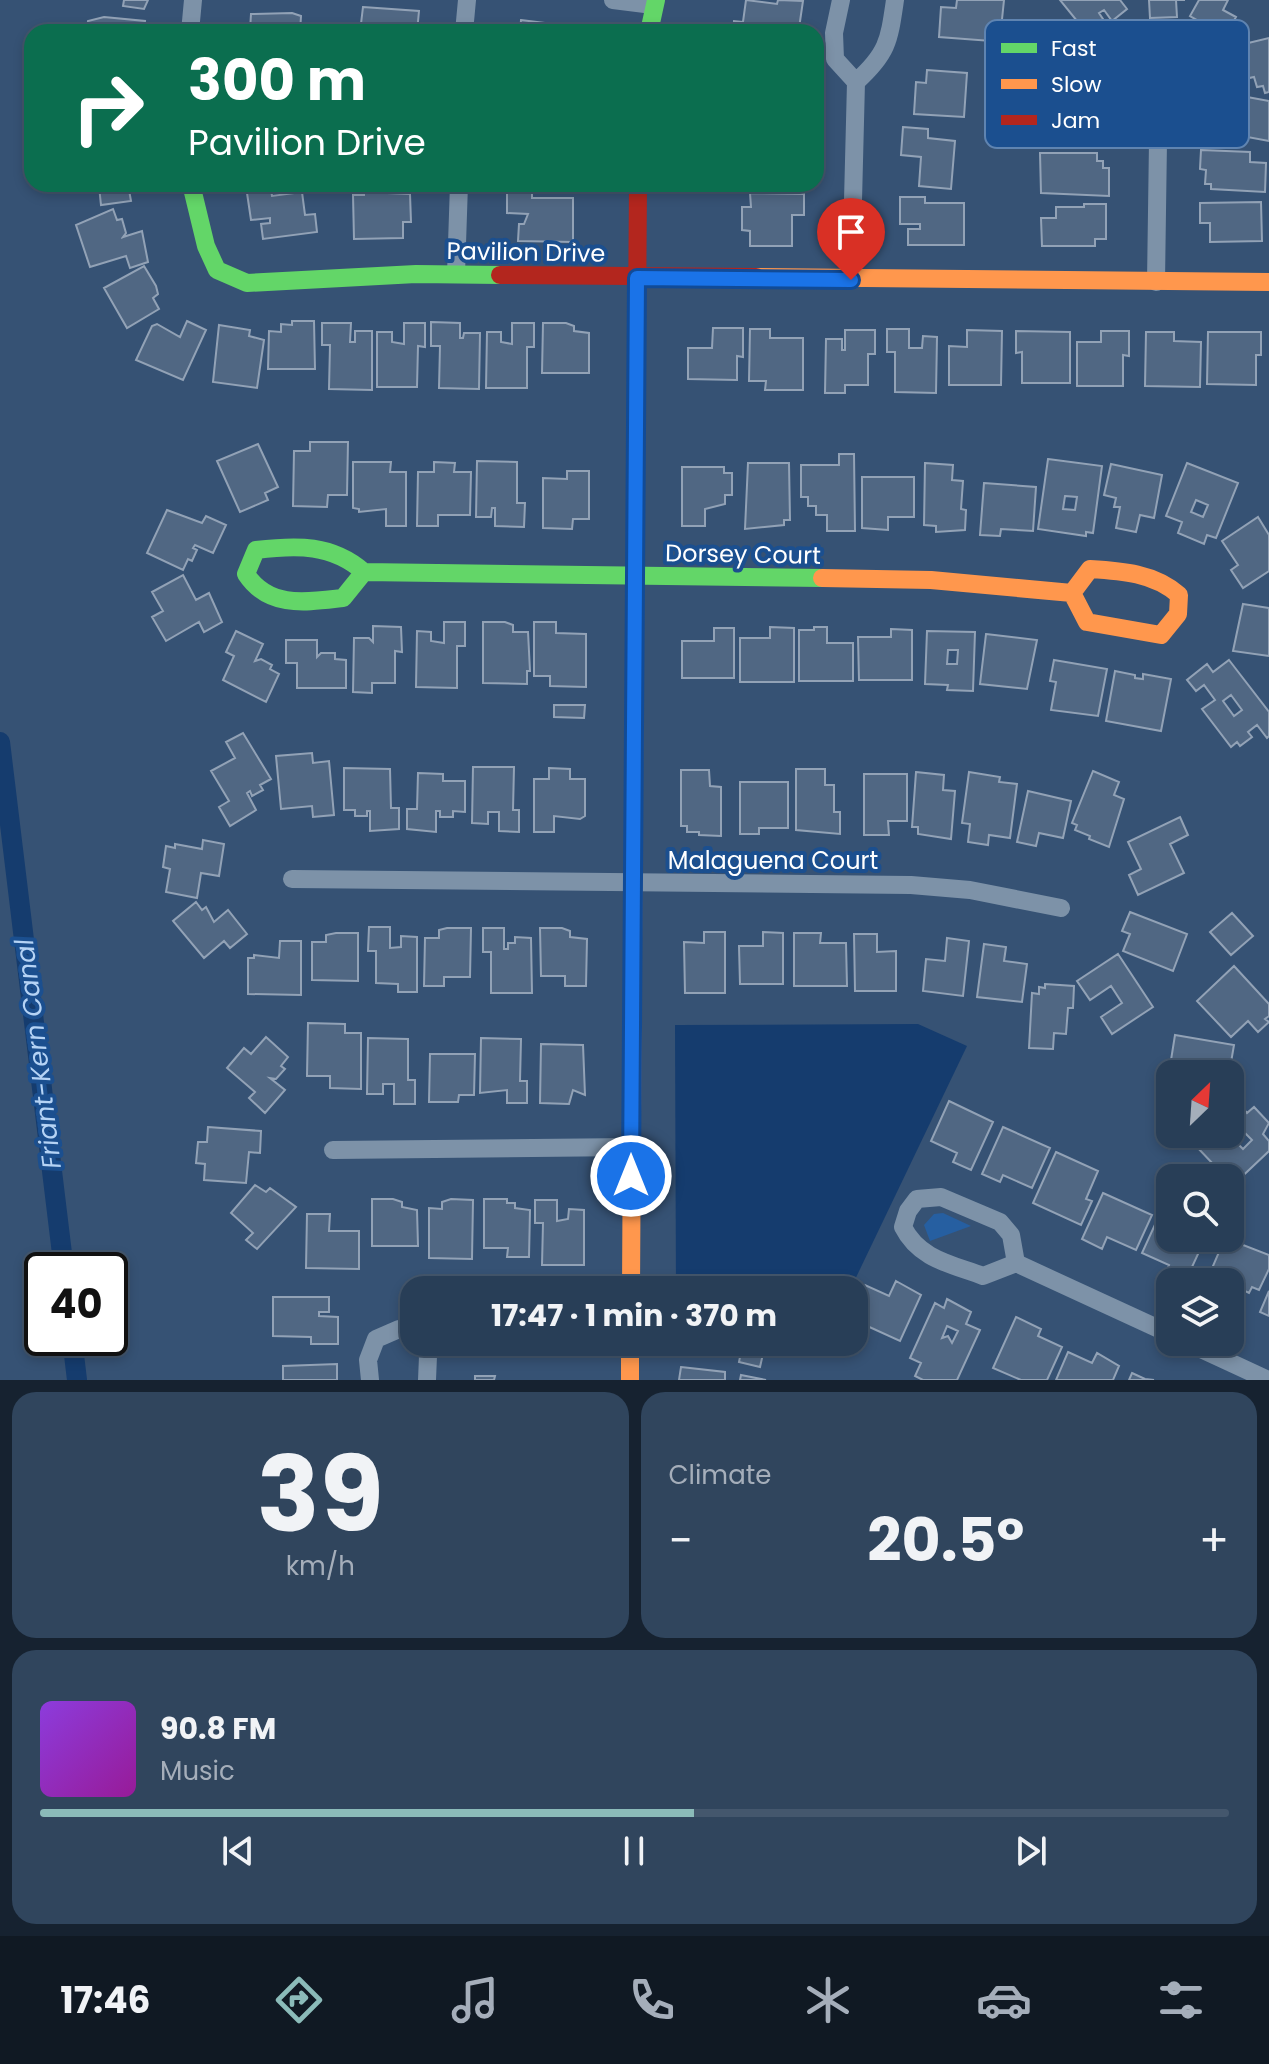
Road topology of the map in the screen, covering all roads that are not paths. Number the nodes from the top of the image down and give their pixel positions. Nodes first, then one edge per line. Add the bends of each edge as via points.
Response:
1 (193, 0) edge
2 (467, 0) edge
3 (613, 0) edge
4 (841, 0) edge
5 (895, 0) edge
6 (653, 2) edge
7 (191, 24) edge
8 (465, 24) edge
9 (650, 24) edge
10 (856, 82) junction
11 (1158, 148) edge
12 (193, 192) edge
13 (459, 192) edge
14 (638, 192) edge
15 (456, 274) junction
16 (637, 278) junction
17 (851, 280) junction
18 (1156, 282) junction
19 (1269, 282) edge
20 (364, 572) junction
21 (635, 577) junction
22 (1072, 593) junction
23 (292, 879) dead end
24 (633, 883) junction
25 (1061, 908) dead end
26 (632, 1147) junction
27 (333, 1150) dead end
28 (1016, 1263) junction
29 (631, 1276) edge
30 (1156, 1328) edge
31 (400, 1329) edge
32 (428, 1356) edge
33 (630, 1356) edge
34 (1216, 1356) edge
35 (370, 1380) edge
36 (427, 1380) edge
37 (630, 1380) edge
38 (1268, 1380) edge

1 - 7 street
2 - 8 street
3 - 6 street
4 - 10 street via 835,59
5 - 10 street via 889,45
6 - 9 street
10 - 17 street
11 - 18 street
12 - 15 street, Pavilion Drive via 217,270 247,283
13 - 15 street
14 - 16 street
15 - 16 street, Pavilion Drive
16 - 17 street, Pavilion Drive
16 - 21 street
17 - 18 street, Pavilion Drive
18 - 19 street, Pavilion Drive
20 - 20 street via 343,598 304,601 268,599 253,589 246,574 256,550 292,546 326,548 352,559
20 - 21 street, Dorsey Court
21 - 22 street, Dorsey Court via 931,580
21 - 24 street
22 - 22 street via 1087,622 1161,635 1178,614 1179,595 1169,583 1117,571 1090,569
23 - 24 street, Malaguena Court
24 - 25 street, Malaguena Court via 911,885
24 - 26 street
26 - 27 street
26 - 29 street
28 - 28 street via 1011,1235 1000,1222 941,1197 917,1199 908,1211 903,1227 913,1245 944,1262 983,1276
28 - 30 street
31 - 35 street via 376,1339 368,1360
32 - 36 street
33 - 37 street
34 - 38 street

